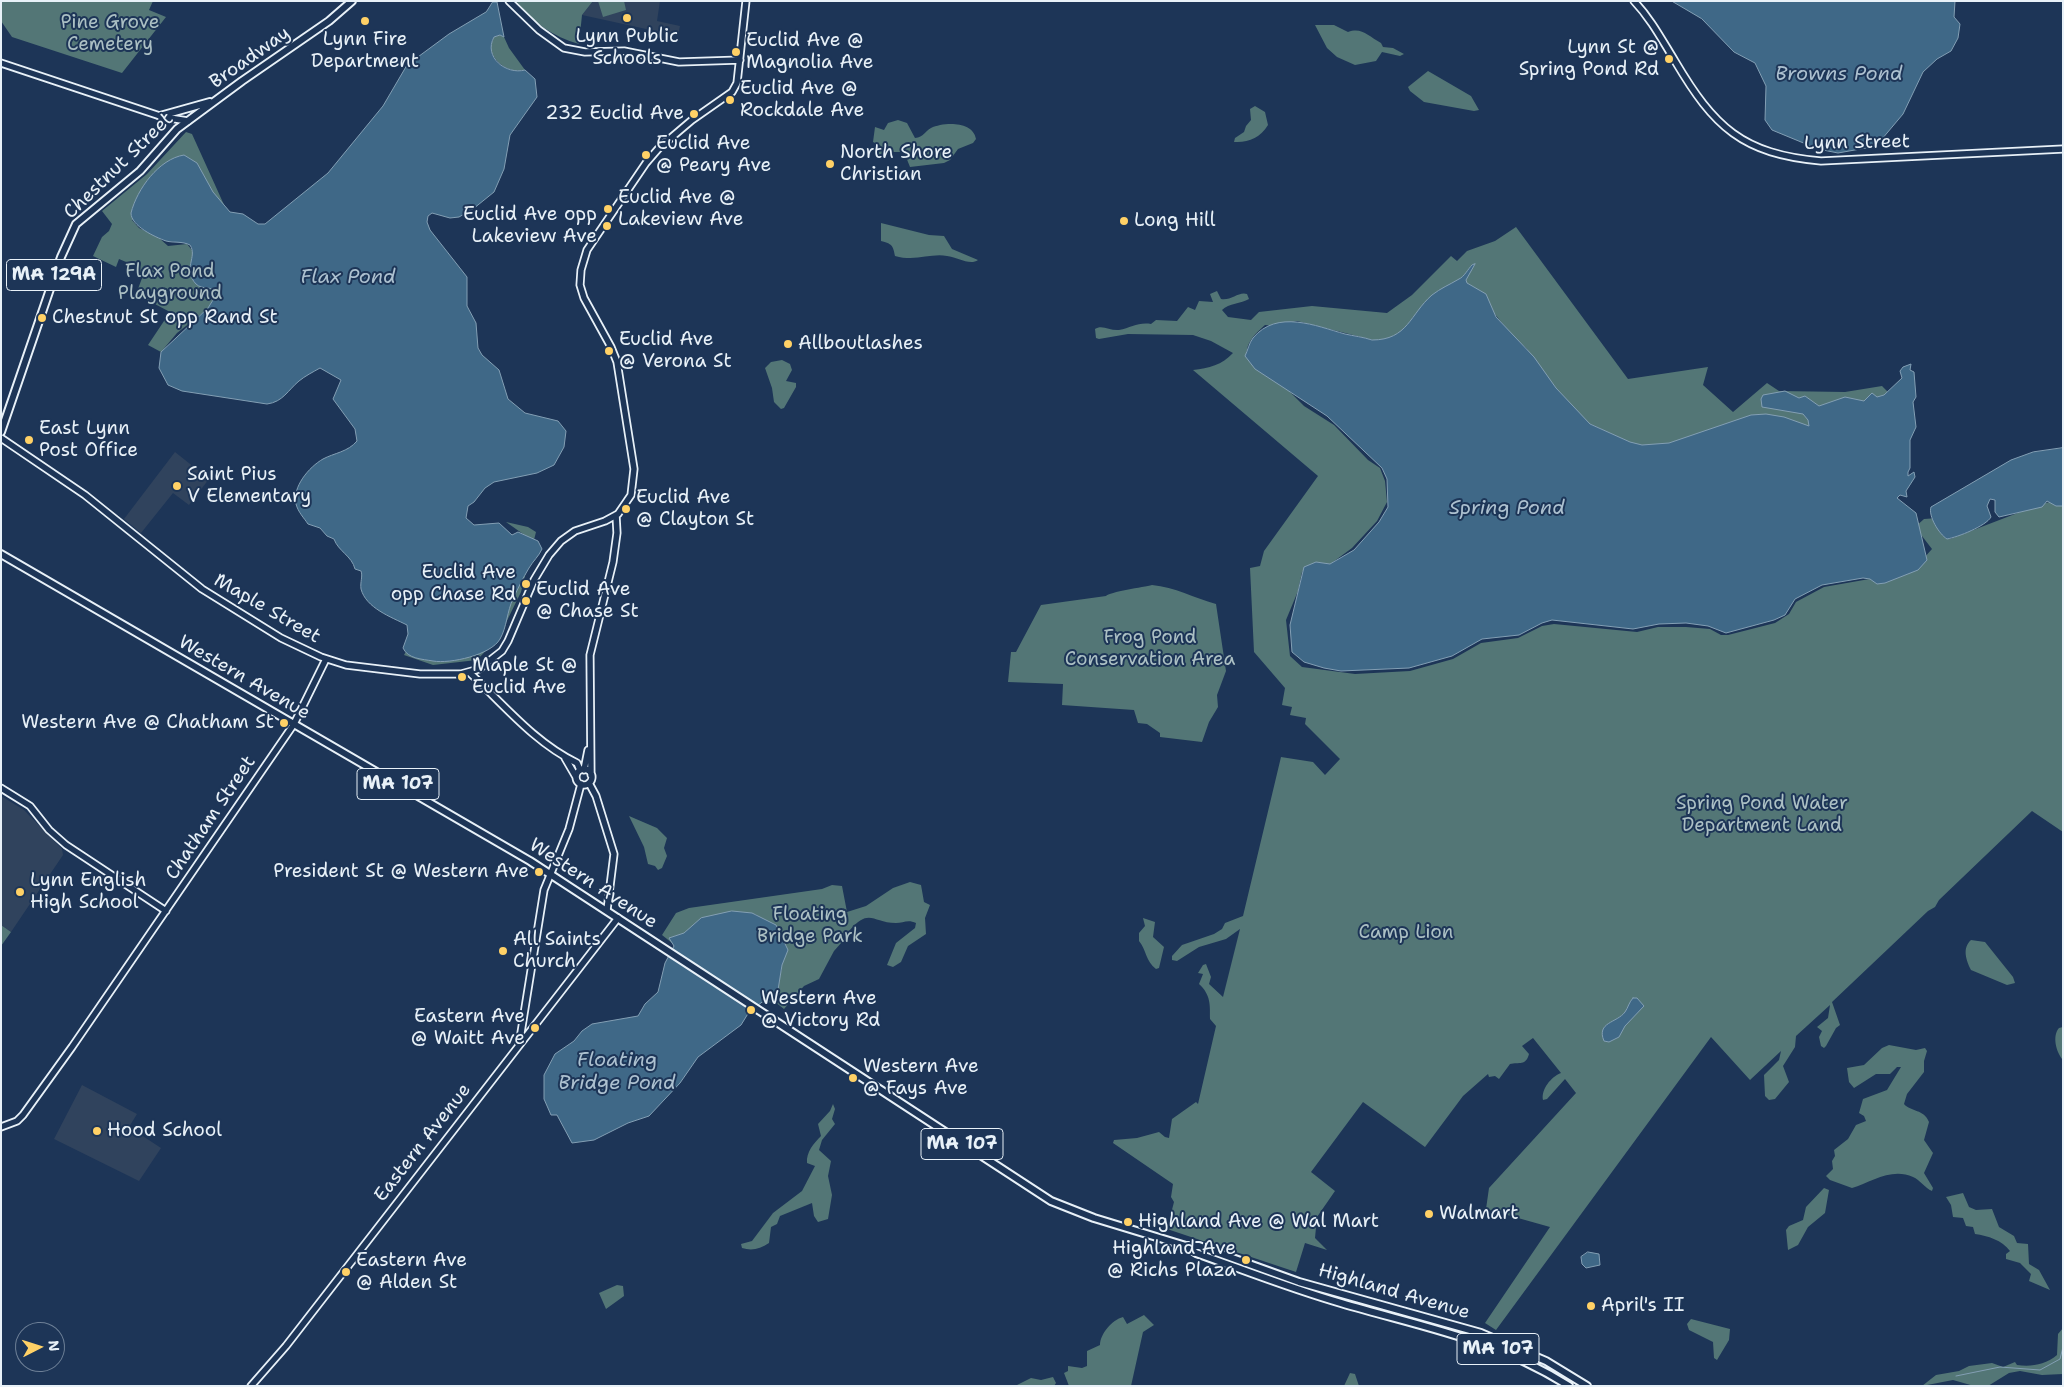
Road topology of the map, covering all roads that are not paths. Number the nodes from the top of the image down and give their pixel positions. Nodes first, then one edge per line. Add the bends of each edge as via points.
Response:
1 (352, 1) edge
2 (510, 1) edge
3 (746, 1) edge
4 (1634, 1) edge
5 (740, 60) junction
6 (1, 63) edge
7 (216, 100) junction
8 (160, 116) junction
9 (188, 120) junction
10 (2063, 149) edge
11 (1, 431) edge
12 (1, 438) edge
13 (616, 516) junction
14 (1, 554) edge
15 (326, 659) junction
16 (470, 673) junction
17 (294, 724) junction
18 (590, 743) junction
19 (564, 756) junction
20 (586, 759) junction
21 (577, 763) junction
22 (582, 770) junction
23 (591, 775) junction
24 (576, 777) junction
25 (589, 783) junction
26 (581, 784) junction
27 (1, 788) edge
28 (550, 875) junction
29 (607, 910) junction
30 (166, 911) junction
31 (618, 918) junction
32 (519, 1047) junction
33 (1, 1127) edge
34 (1164, 1240) joint
35 (1186, 1246) junction
36 (251, 1386) edge
37 (1569, 1386) edge
38 (1587, 1386) edge

1 - 7 main road, Broadway via 329,21
2 - 5 street via 539,30 564,48 585,52 624,51 678,62
3 - 5 street
4 - 10 street, Lynn Street via 1717,121 1760,150 1790,158 1821,161
5 - 13 street via 732,92 680,130 646,163 587,250 581,270 584,300 615,357 633,464 631,495
6 - 8 street
7 - 8 main road
7 - 9 main road, Broadway
8 - 9 street
9 - 11 main road, Chestnut Street / MA 129A via 135,175 74,226
12 - 15 street, Maple Street via 85,495 224,604 281,638
13 - 16 street via 575,531 561,541 531,585 506,646 489,662
13 - 18 street via 613,562 590,655
14 - 17 main road, Western Avenue / MA 107
15 - 16 street, Maple Street via 403,673
15 - 17 street, Chatham Street
16 - 19 street via 536,735
17 - 28 main road, Western Avenue / MA 107
17 - 30 street, Chatham Street
18 - 20 street
18 - 23 street
19 - 21 street
19 - 24 street
20 - 21 street
20 - 22 street
21 - 22 street
22 - 23 street
22 - 24 street
23 - 25 street
24 - 26 street
25 - 26 street
25 - 29 street via 614,854
26 - 28 street via 569,829
27 - 30 street via 30,806 66,845
28 - 29 main road, Western Avenue / MA 107
28 - 32 street via 544,890
29 - 31 main road, Western Avenue / MA 107
30 - 33 street, Chatham Street via 31,1105 17,1121
31 - 32 street, Eastern Avenue
31 - 34 main road, Western Avenue / MA 107 via 1051,1201
32 - 36 street, Eastern Avenue via 501,1066 286,1346
34 - 35 main road, Highland Avenue / MA 107
35 - 37 main road, Highland Avenue / MA 107 via 1196,1253 1316,1296 1484,1343 1530,1363
35 - 38 main road, Highland Avenue / MA 107 via 1199,1246 1299,1282 1481,1332 1546,1361

